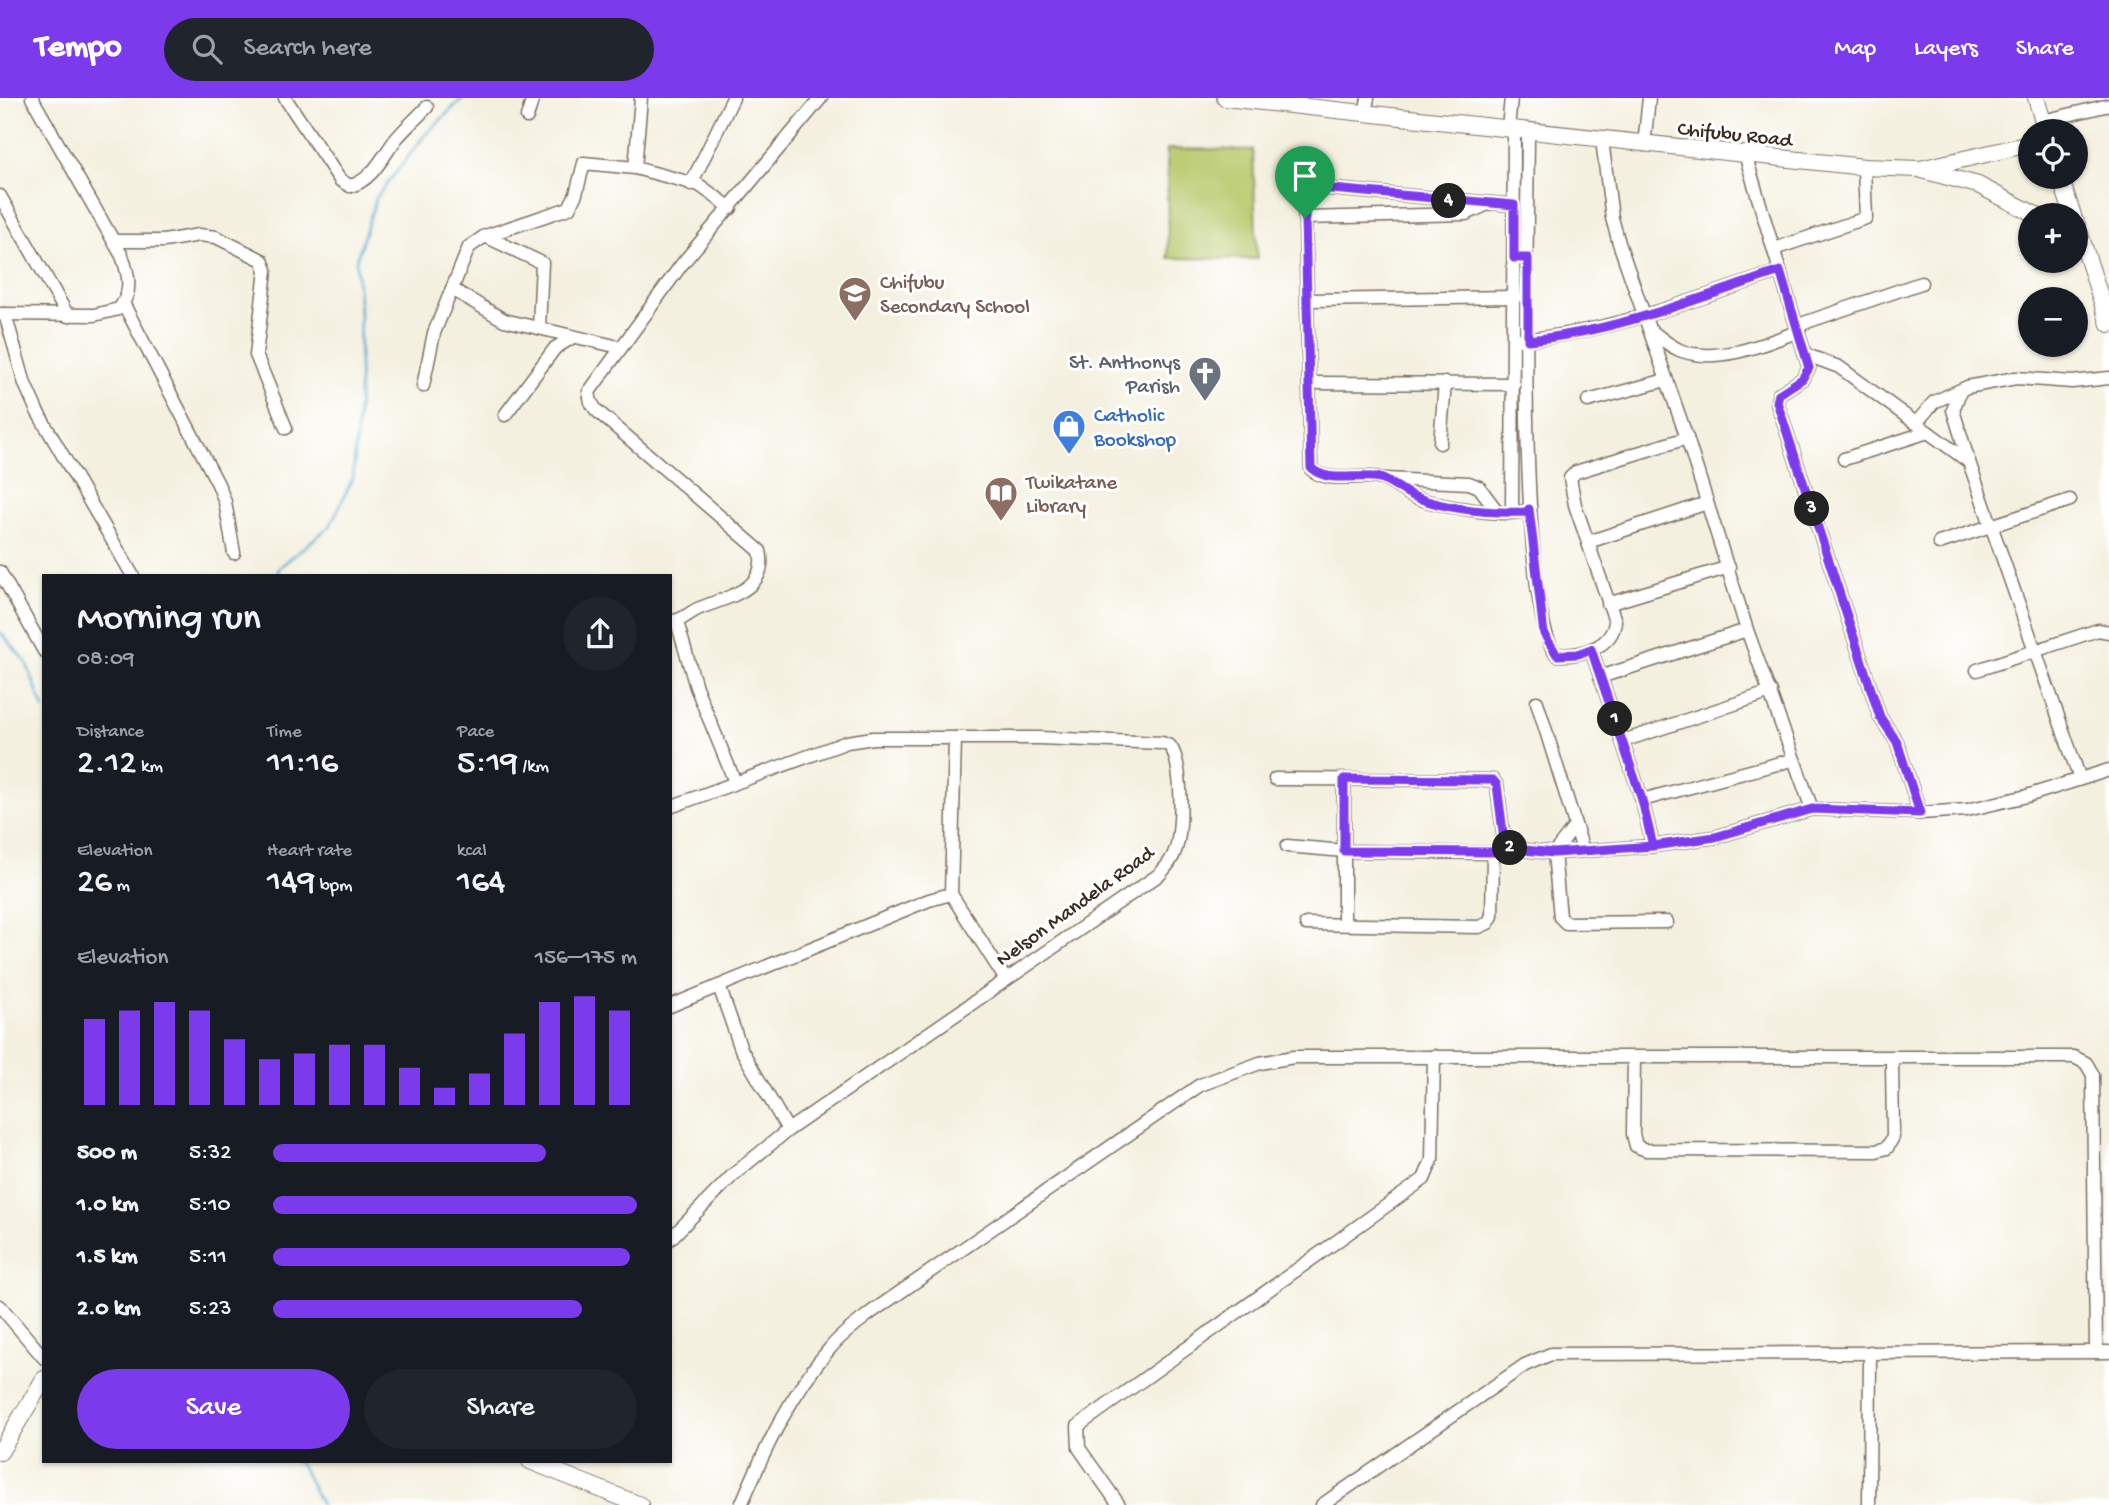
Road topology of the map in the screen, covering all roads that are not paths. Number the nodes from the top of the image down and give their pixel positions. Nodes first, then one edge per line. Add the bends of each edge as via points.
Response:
1 (32, 98) edge
2 (285, 98) edge
3 (533, 98) edge
4 (641, 98) edge
5 (733, 98) edge
6 (821, 98) edge
7 (1225, 98) edge
8 (1511, 98) edge
9 (1649, 98) edge
10 (2036, 98) edge
11 (2109, 105) edge
12 (1366, 106) edge
13 (427, 107) dead end
14 (527, 117) dead end
15 (2042, 119) edge
16 (2066, 119) edge
17 (1517, 129) junction
18 (1602, 140) junction
19 (1644, 145) junction
20 (2018, 147) edge
21 (1745, 154) junction
22 (1864, 167) junction
23 (635, 168) junction
24 (1920, 169) junction
25 (691, 184) junction
26 (0, 195) edge
27 (1488, 204) junction
28 (1514, 205) junction
29 (2018, 206) edge
30 (731, 208) junction
31 (1305, 218) junction
32 (485, 236) junction
33 (114, 241) junction
34 (1774, 249) junction
35 (1521, 258) junction
36 (2088, 259) edge
37 (2088, 268) edge
38 (1780, 271) junction
39 (2093, 274) junction
40 (1921, 283) dead end
41 (452, 289) junction
42 (1515, 296) junction
43 (1309, 300) junction
44 (123, 303) junction
45 (2, 314) edge
46 (68, 316) junction
47 (1645, 316) junction
48 (2109, 324) edge
49 (539, 328) junction
50 (1798, 328) junction
51 (1650, 330) junction
52 (573, 337) junction
53 (1528, 340) junction
54 (1514, 341) junction
55 (620, 347) junction
56 (1807, 355) junction
57 (2109, 379) edge
58 (1666, 380) junction
59 (1309, 383) junction
60 (1446, 383) junction
61 (1514, 384) junction
62 (424, 386) dead end
63 (1960, 393) junction
64 (1588, 401) dead end
65 (505, 415) dead end
66 (1521, 420) junction
67 (1917, 422) junction
68 (286, 428) dead end
69 (1928, 432) junction
70 (1687, 438) junction
71 (1440, 443) dead end
72 (1844, 459) dead end
73 (1969, 462) junction
74 (1382, 479) junction
75 (2070, 500) dead end
76 (1707, 503) junction
77 (1529, 509) junction
78 (1497, 511) junction
79 (1512, 512) junction
80 (1990, 526) junction
81 (1588, 542) junction
82 (1939, 542) dead end
83 (234, 553) dead end
84 (1729, 567) junction
85 (0, 572) edge
86 (132, 574) edge
87 (1608, 604) junction
88 (674, 621) edge
89 (1747, 630) junction
90 (2109, 632) edge
91 (42, 647) edge
92 (1591, 649) junction
93 (2034, 651) junction
94 (1977, 670) dead end
95 (1600, 677) junction
96 (1771, 692) junction
97 (1537, 702) dead end
98 (955, 738) junction
99 (1623, 741) junction
100 (1792, 760) junction
101 (2109, 770) edge
102 (1275, 779) dead end
103 (1344, 779) junction
104 (2080, 779) junction
105 (735, 782) junction
106 (1642, 800) junction
107 (672, 806) edge
108 (1812, 809) junction
109 (1920, 813) junction
110 (1575, 826) junction
111 (1287, 846) dead end
112 (1653, 846) junction
113 (1499, 850) junction
114 (1583, 850) junction
115 (1344, 851) junction
116 (1554, 853) junction
117 (951, 894) junction
118 (1344, 922) junction
119 (1667, 922) dead end
120 (1306, 924) dead end
121 (1006, 980) junction
122 (719, 986) junction
123 (672, 1005) edge
124 (1434, 1056) junction
125 (1634, 1058) junction
126 (1892, 1058) junction
127 (788, 1130) junction
128 (672, 1237) edge
129 (0, 1306) edge
130 (1870, 1352) junction
131 (2102, 1352) edge
132 (42, 1356) edge
133 (42, 1382) edge
134 (0, 1452) edge
135 (541, 1463) edge
136 (640, 1505) edge
137 (741, 1505) edge
138 (1119, 1505) edge
139 (1322, 1505) edge
140 (1869, 1505) edge

1 - 33 street
2 - 13 street via 340,180 350,186 369,175
3 - 14 street
4 - 23 street
5 - 25 street
6 - 30 street
7 - 12 main road, Chifubu Road
8 - 17 street
9 - 19 street
10 - 15 main road
11 - 16 street
12 - 17 main road, Chifubu Road
17 - 18 main road, Chifubu Road
17 - 28 street
17 - 35 street
18 - 19 main road, Chifubu Road
18 - 47 street via 1612,218
19 - 21 main road, Chifubu Road
20 - 24 main road, Chifubu Road
21 - 22 main road, Chifubu Road
21 - 34 street
22 - 24 main road, Chifubu Road
22 - 34 street via 1866,218
23 - 25 street
23 - 32 street via 588,161 580,168 569,208
24 - 29 main road via 1978,185
25 - 30 street via 706,187
26 - 46 street
27 - 28 street
27 - 31 street via 1466,214
27 - 31 street via 1317,186 1306,192
28 - 35 street
30 - 55 street
31 - 43 street
32 - 41 street via 469,247
32 - 49 street via 542,263
33 - 44 street via 129,281
33 - 68 street via 216,237 262,260 266,270 256,355
34 - 38 street
35 - 42 street
35 - 53 street
36 - 39 main road
37 - 39 main road
38 - 47 street
38 - 50 street
39 - 48 main road
40 - 50 street
41 - 49 street via 504,320
41 - 62 street via 434,333
42 - 43 street
42 - 54 street
43 - 59 street
44 - 46 street via 108,313
44 - 83 street via 218,484
45 - 46 street
45 - 86 street via 37,411
47 - 51 street
47 - 53 street via 1563,337
49 - 52 street
50 - 51 street via 1737,352 1717,354 1679,350
50 - 56 street
51 - 58 street
52 - 55 street
52 - 65 street via 555,348
53 - 54 street
53 - 66 street
54 - 61 street
55 - 88 street via 589,392 590,402 752,542 762,560 756,582 746,590
56 - 67 street via 1839,367
56 - 109 street via 1806,373 1779,394 1777,402 1880,717 1897,742
57 - 63 street via 2016,378 1967,387
58 - 64 street
58 - 70 street
59 - 60 street
59 - 74 street via 1311,468 1322,476
60 - 61 street
60 - 71 street
61 - 66 street
63 - 67 street via 1934,402
63 - 73 street via 1953,410
66 - 77 street
66 - 79 street
67 - 69 street
69 - 72 street
69 - 73 street
70 - 76 street
70 - 81 street via 1576,472 1570,478
73 - 80 street
74 - 78 street via 1434,504
74 - 78 street via 1469,483 1479,487
75 - 80 street
76 - 81 street
76 - 84 street
77 - 79 street
77 - 92 street via 1544,634 1557,655
78 - 79 street
80 - 82 street
80 - 93 street
81 - 87 street
84 - 87 street
84 - 89 street
85 - 91 street
87 - 92 street via 1614,632 1608,641
88 - 105 street
89 - 95 street
89 - 96 street
90 - 93 street via 2098,630
92 - 95 street
93 - 94 street
93 - 104 street
95 - 99 street
96 - 99 street
96 - 100 street
97 - 110 street
98 - 105 street, Nelson Mandela Road via 873,738 847,743
98 - 117 street
98 - 121 street, Nelson Mandela Road via 1162,743 1170,746 1178,762 1179,823 1171,862
99 - 106 street
100 - 106 street
100 - 108 street
101 - 104 street
102 - 103 street
103 - 113 street via 1493,780 1497,785
103 - 115 street
104 - 109 street via 1988,807
105 - 107 street, Nelson Mandela Road
106 - 112 street
108 - 109 street
108 - 112 street via 1715,837
110 - 114 street
110 - 116 street
111 - 115 street
112 - 114 street
113 - 115 street
113 - 116 street
113 - 118 street via 1488,923
114 - 116 street
115 - 118 street
116 - 119 street via 1560,917 1566,923
117 - 121 street
117 - 122 street
118 - 120 street
121 - 127 street, Nelson Mandela Road
122 - 123 street
122 - 127 street via 741,1049
124 - 125 street
124 - 137 street via 1294,1057 1261,1063 1200,1085 873,1311 833,1344 786,1410
124 - 138 street via 1432,1160 1424,1179 1078,1426 1079,1448
125 - 126 street
125 - 126 street via 1633,1134 1636,1146 1646,1150 1876,1151 1887,1148 1893,1137
126 - 131 street via 2074,1057 2087,1063 2093,1075
127 - 128 street, Nelson Mandela Road via 733,1175
129 - 132 street
130 - 131 street
130 - 139 street via 1537,1357
130 - 140 street
133 - 134 main road
135 - 136 main road

